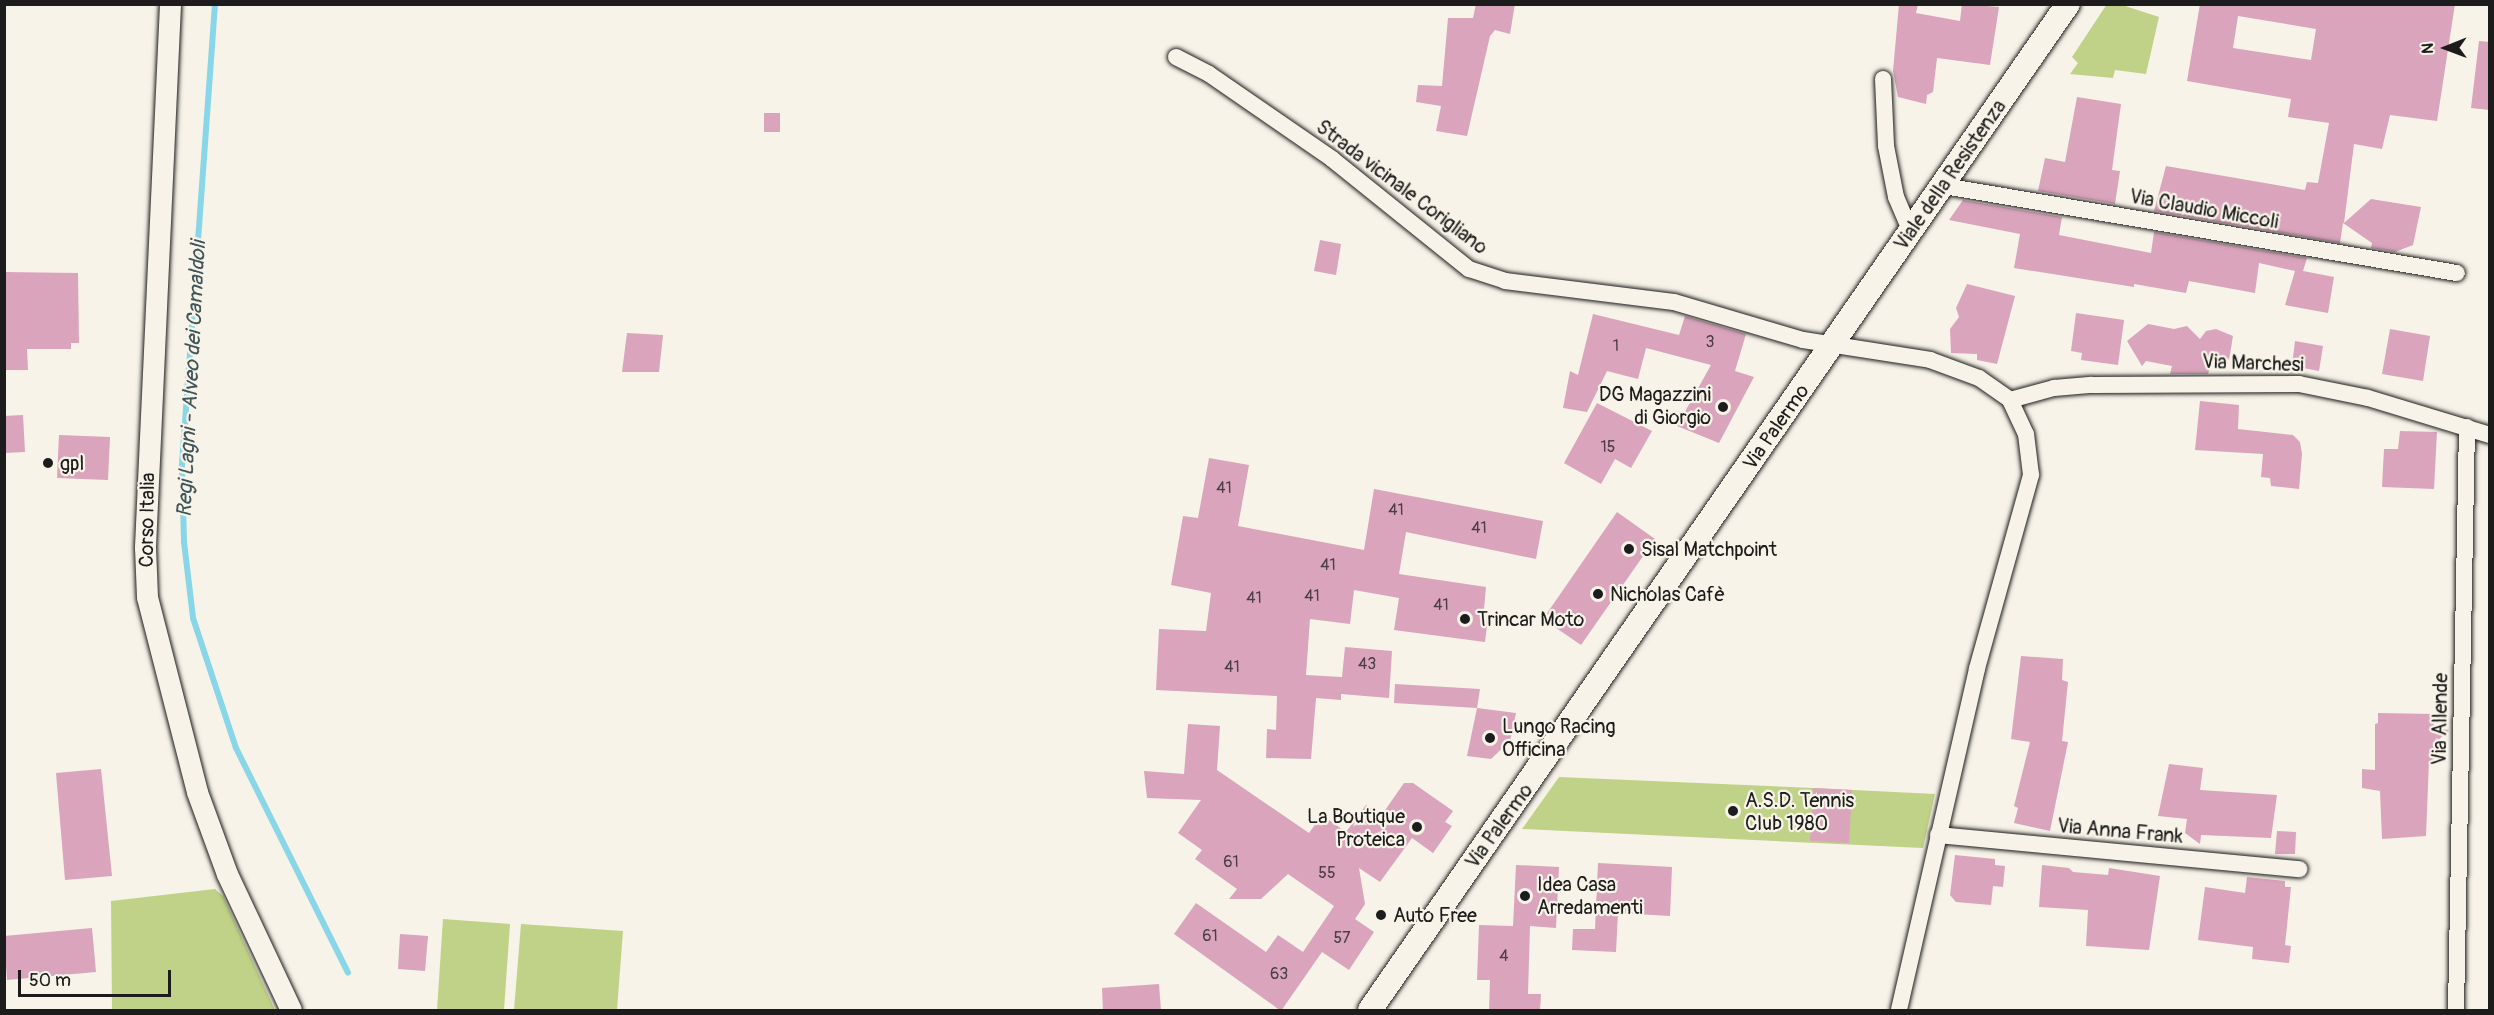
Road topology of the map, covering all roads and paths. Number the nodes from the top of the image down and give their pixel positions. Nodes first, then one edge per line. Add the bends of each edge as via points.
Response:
1 (170, 4) edge
2 (2068, 4) edge
3 (1176, 57) dead end
4 (1883, 79) dead end
5 (1944, 186) junction
6 (1911, 232) junction
7 (2457, 273) dead end
8 (1832, 346) junction
9 (2010, 400) junction
10 (2467, 427) junction
11 (2490, 435) edge
12 (1938, 835) junction
13 (2299, 869) dead end
14 (291, 1011) edge
15 (1370, 1011) edge
16 (1899, 1011) edge
17 (2456, 1011) edge

1 - 14 street, Corso Italia via 146,524 147,597 197,792 227,874
2 - 5 main road, Viale della Resistenza
3 - 8 street, Strada vicinale Corigliano via 1209,74 1323,152 1469,269 1505,281 1674,302
4 - 6 street via 1886,146 1896,197
5 - 6 main road, Viale della Resistenza
5 - 7 street, Via Claudio Miccoli
6 - 8 main road, Viale della Resistenza
8 - 9 street, Strada vicinale Corigliano via 1900,354 1949,366 1980,378
8 - 15 main road, Via Palermo
9 - 10 street, Via Marchesi via 2054,388 2092,385 2299,384 2368,398
9 - 12 street via 2026,434 2031,475 1977,669
10 - 11 street, Via Marchesi
10 - 17 street, Via Allende
12 - 13 street, Via Anna Frank
12 - 16 street

